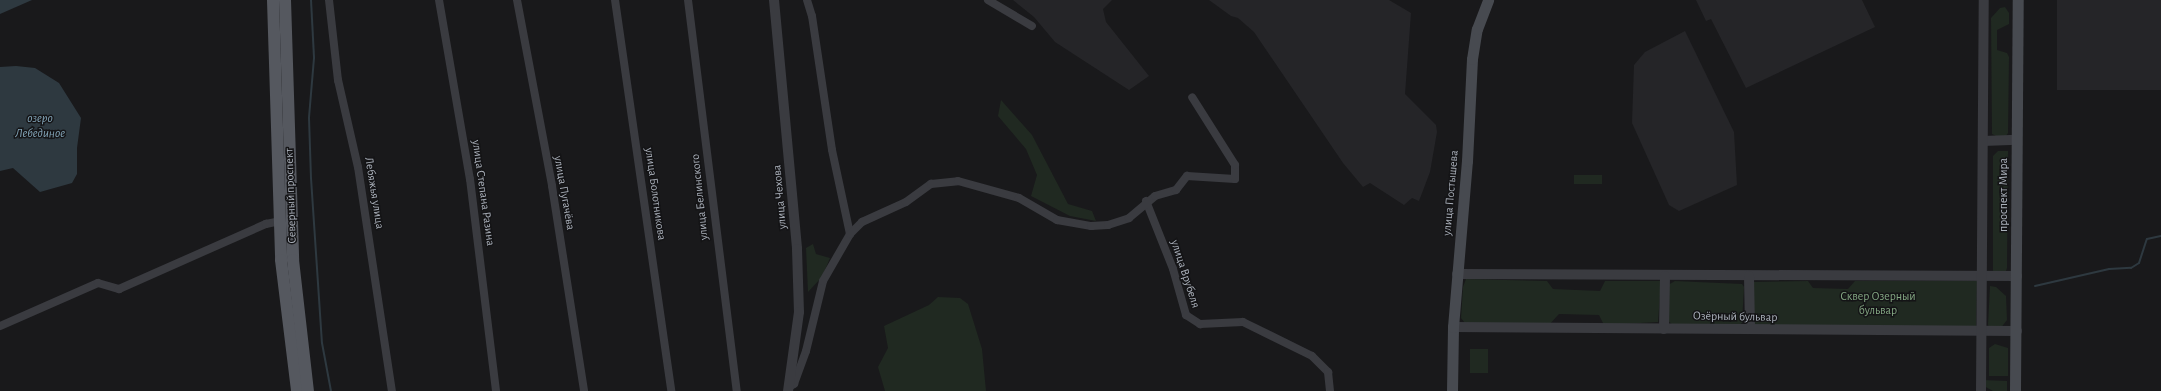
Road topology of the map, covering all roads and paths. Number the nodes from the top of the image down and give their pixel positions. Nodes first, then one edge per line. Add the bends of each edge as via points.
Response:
1 (273, 0) edge
2 (285, 0) edge
3 (329, 0) edge
4 (439, 0) edge
5 (517, 0) edge
6 (615, 0) edge
7 (688, 0) edge
8 (774, 0) edge
9 (807, 0) edge
10 (988, 0) edge
11 (1488, 0) edge
12 (1984, 0) edge
13 (2018, 0) edge
14 (1032, 26) dead end
15 (1192, 97) dead end
16 (2017, 140) junction
17 (1983, 141) junction
18 (1146, 201) junction
19 (280, 221) junction
20 (850, 234) junction
21 (1457, 274) junction
22 (1665, 276) junction
23 (1749, 276) junction
24 (1982, 276) junction
25 (2017, 276) junction
26 (0, 326) edge
27 (1453, 327) junction
28 (1664, 329) junction
29 (1750, 330) junction
30 (2017, 331) junction
31 (1981, 332) junction
32 (789, 389) edge
33 (297, 391) edge
34 (308, 391) edge
35 (392, 391) edge
36 (496, 391) edge
37 (584, 391) edge
38 (671, 391) edge
39 (737, 391) edge
40 (1330, 391) edge
41 (1452, 391) edge
42 (1981, 391) edge
43 (2015, 391) edge

1 - 19 main road, Северный проспект
2 - 34 main road, Северный проспект via 293,260
3 - 35 street, Лебяжья улица via 338,80 358,167
4 - 36 street, улица Степана Разина via 470,179
5 - 37 street, улица Пугачёва via 552,186
6 - 38 street, улица Болотникова
7 - 39 street, улица Белинского
8 - 32 street, улица Чехова via 798,256 799,312
9 - 20 street via 812,16 832,150
10 - 14 street
11 - 21 main road, улица Постышева via 1473,43 1467,161
12 - 17 street, проспект Мира
13 - 16 main road, проспект Мира
15 - 18 street via 1235,165 1235,179 1187,176 1176,190
16 - 17 street
16 - 25 main road, проспект Мира
17 - 24 street, проспект Мира
18 - 20 street via 1129,218 1108,225 1092,226 1057,220 1019,198 958,181 931,184 906,202 862,222
18 - 40 street, улица Врубеля via 1173,269 1179,298 1191,321 1200,324 1243,322 1312,356 1328,372
19 - 26 street via 266,224 119,289 98,283
19 - 33 main road, Северный проспект via 286,310
20 - 32 street via 823,281 806,351 794,384
21 - 22 street
21 - 27 main road, улица Постышева
22 - 23 street
22 - 28 street
23 - 24 street
23 - 29 street
24 - 25 street
24 - 31 street, проспект Мира
25 - 30 main road, проспект Мира
27 - 28 street, Озёрный бульвар
27 - 41 main road, улица Постышева
28 - 29 street, Озёрный бульвар
29 - 31 street, Озёрный бульвар
30 - 31 street, Озёрный бульвар
30 - 43 main road, проспект Мира
31 - 42 street, проспект Мира

